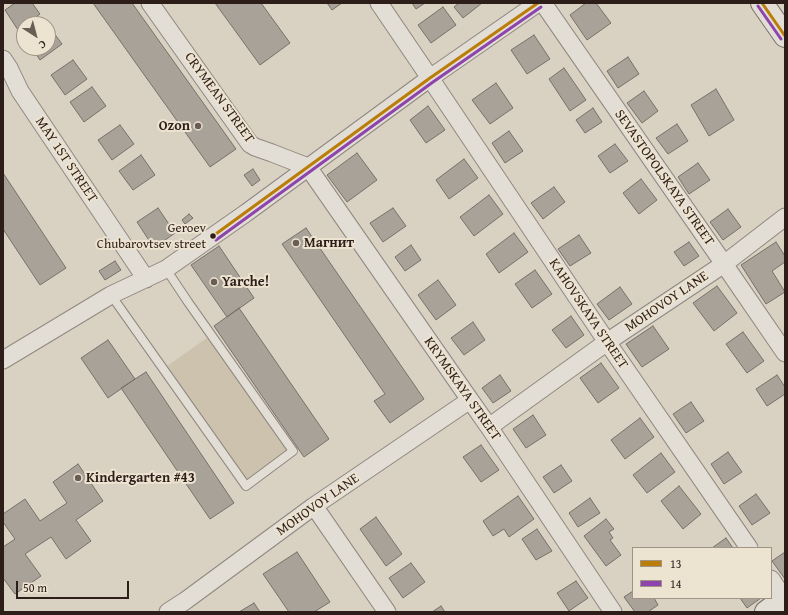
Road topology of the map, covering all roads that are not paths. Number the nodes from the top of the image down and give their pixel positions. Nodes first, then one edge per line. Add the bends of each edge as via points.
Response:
1 (150, 3) edge
2 (378, 3) edge
3 (538, 3) edge
4 (543, 3) edge
5 (762, 3) edge
6 (785, 36) edge
7 (3, 59) edge
8 (430, 78) junction
9 (308, 167) junction
10 (785, 217) edge
11 (724, 264) junction
12 (166, 269) junction
13 (146, 279) junction
14 (111, 295) junction
15 (607, 342) junction
16 (785, 353) edge
17 (3, 360) edge
18 (470, 400) junction
19 (489, 426) junction
20 (314, 506) junction
21 (748, 547) edge
22 (772, 580) edge
23 (785, 599) edge
24 (188, 606) edge
25 (168, 612) edge
26 (387, 612) edge
27 (613, 612) edge
28 (766, 612) edge

1 - 9 street, CRYMEAN STREET via 250,144
2 - 8 street, KAHOVSKAYA STREET
3 - 8 street
4 - 11 street, SEVASTOPOLSKAYA STREET
5 - 6 main road
7 - 13 street, MAY 1ST STREET via 20,91
8 - 9 street
8 - 15 street, KAHOVSKAYA STREET
9 - 12 street
9 - 18 street, KRYMSKAYA STREET
10 - 11 street, MOHOVOY LANE
11 - 15 street, MOHOVOY LANE
11 - 16 street, SEVASTOPOLSKAYA STREET
12 - 13 street
12 - 14 lane via 294,451 246,486
13 - 14 street
14 - 17 street
15 - 19 street, MOHOVOY LANE
15 - 21 street, KAHOVSKAYA STREET
18 - 19 street, KRYMSKAYA STREET
18 - 20 street, MOHOVOY LANE
19 - 27 street, KRYMSKAYA STREET
20 - 24 street, MOHOVOY LANE
20 - 26 street
22 - 23 street
23 - 28 main road
24 - 25 street, MOHOVOY LANE

